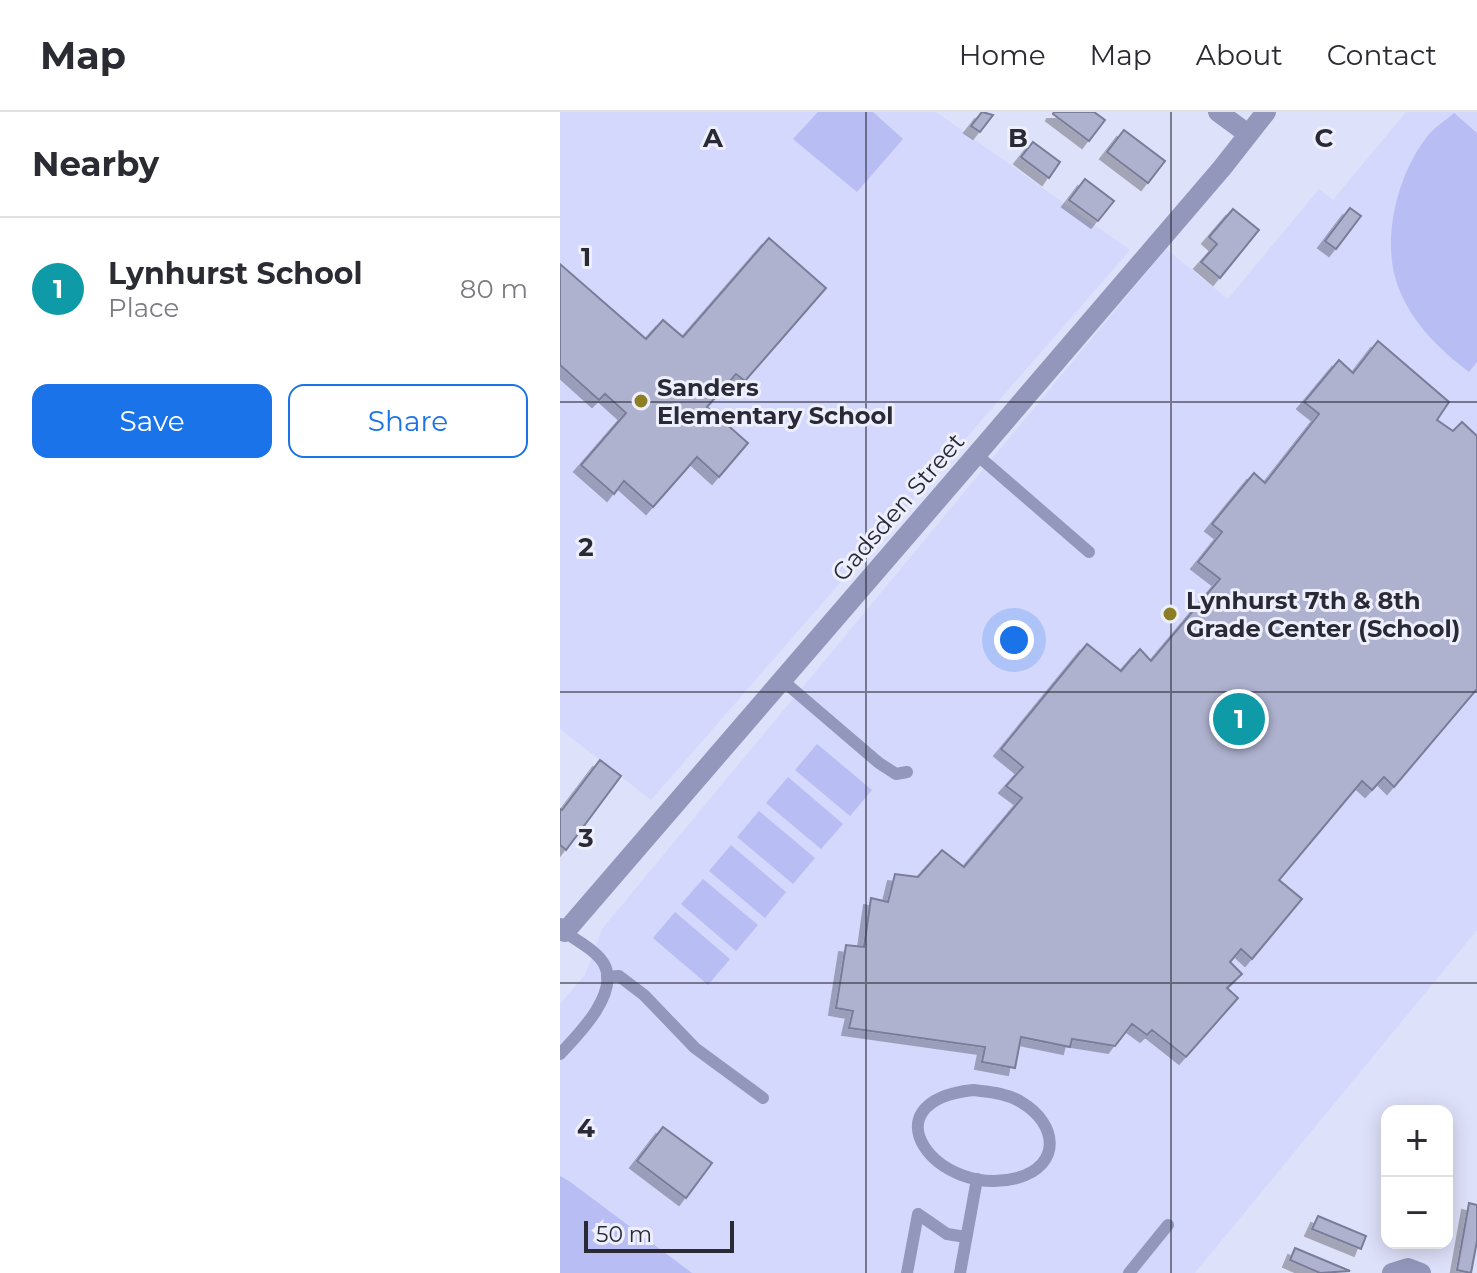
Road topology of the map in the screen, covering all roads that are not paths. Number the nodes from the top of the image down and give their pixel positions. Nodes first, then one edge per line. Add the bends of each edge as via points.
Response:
1 (1218, 112) edge
2 (1266, 112) edge
3 (1248, 134) junction
4 (977, 455) junction
5 (1089, 552) dead end
6 (782, 680) junction
7 (907, 772) dead end
8 (563, 930) edge
9 (607, 977) junction
10 (560, 1054) edge
11 (763, 1098) dead end
12 (977, 1179) junction
13 (1168, 1225) dead end
14 (966, 1237) junction
15 (907, 1273) edge
16 (960, 1273) edge
17 (1129, 1273) edge

1 - 3 street
2 - 3 street, Gadsden Street
3 - 4 street, Gadsden Street
4 - 5 lane
4 - 6 street, Gadsden Street
6 - 7 lane via 879,763 896,774
6 - 8 street, Gadsden Street
8 - 9 lane via 604,964
9 - 10 lane via 599,1005
9 - 11 lane via 619,976 644,995 695,1048
12 - 12 lane via 1001,1180 1031,1172 1048,1153 1049,1130 1035,1112 1005,1095 973,1090 940,1096 920,1117 923,1148 938,1163
12 - 14 lane
13 - 17 lane
14 - 15 lane via 947,1234 918,1214
14 - 16 lane

